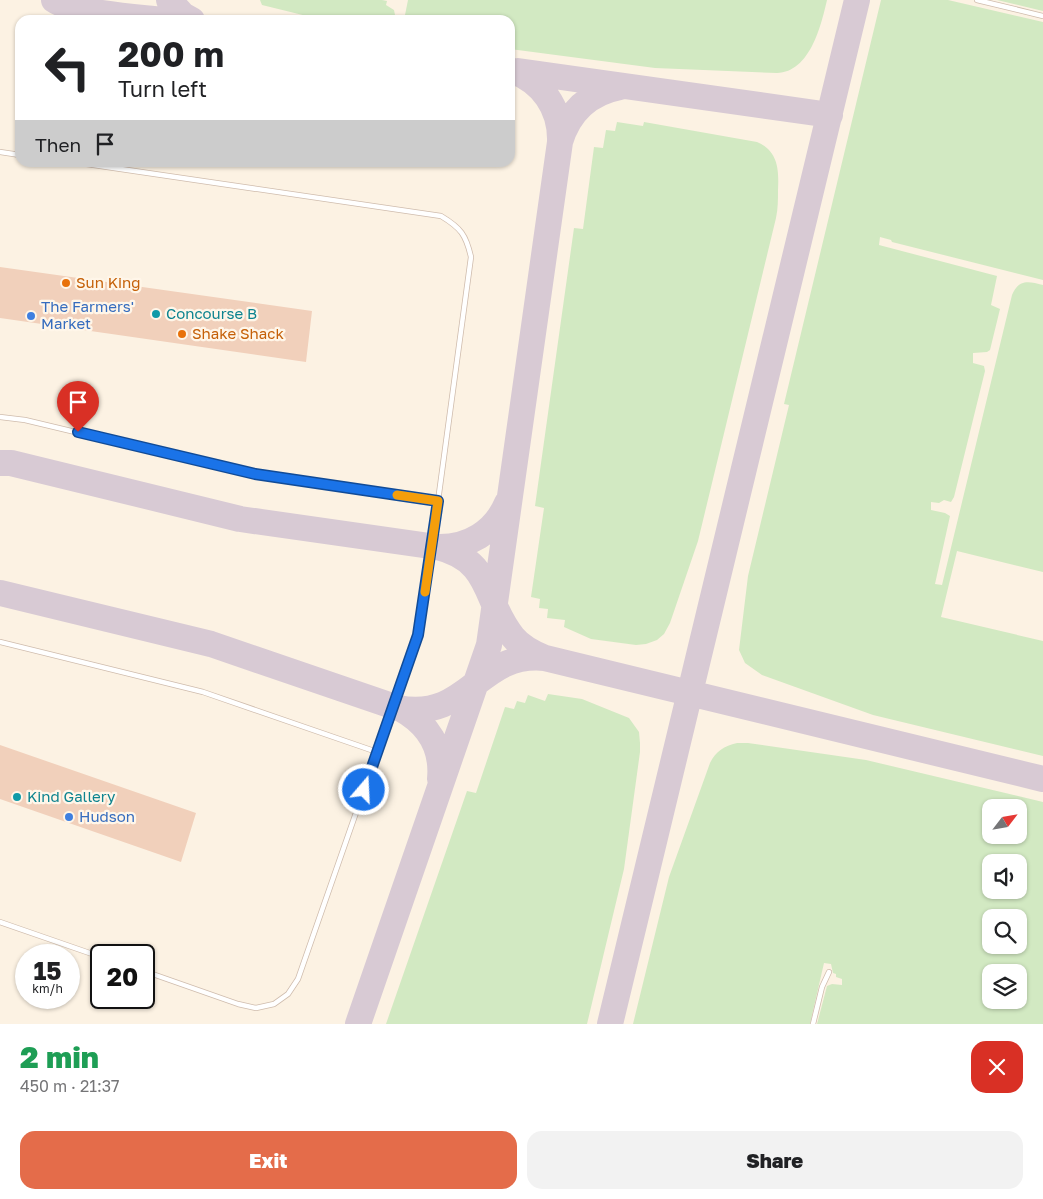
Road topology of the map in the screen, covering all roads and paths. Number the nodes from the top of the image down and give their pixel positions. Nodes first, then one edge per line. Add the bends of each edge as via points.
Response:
1 (977, 0) edge
2 (1043, 16) edge
3 (0, 152) edge
4 (15, 154) edge
5 (108, 167) edge
6 (0, 417) edge
7 (438, 501) junction
8 (0, 642) edge
9 (377, 752) junction
10 (0, 922) edge
11 (90, 953) edge
12 (828, 972) dead end
13 (155, 975) edge
14 (813, 1024) edge

1 - 2 lane
3 - 4 lane
5 - 7 lane via 424,212 442,216 456,225 467,240 471,257
6 - 7 lane via 25,420 255,474
7 - 9 lane via 418,635
8 - 9 lane via 203,692
9 - 13 lane via 305,962 288,994 274,1004 256,1008
10 - 11 lane
12 - 14 lane

